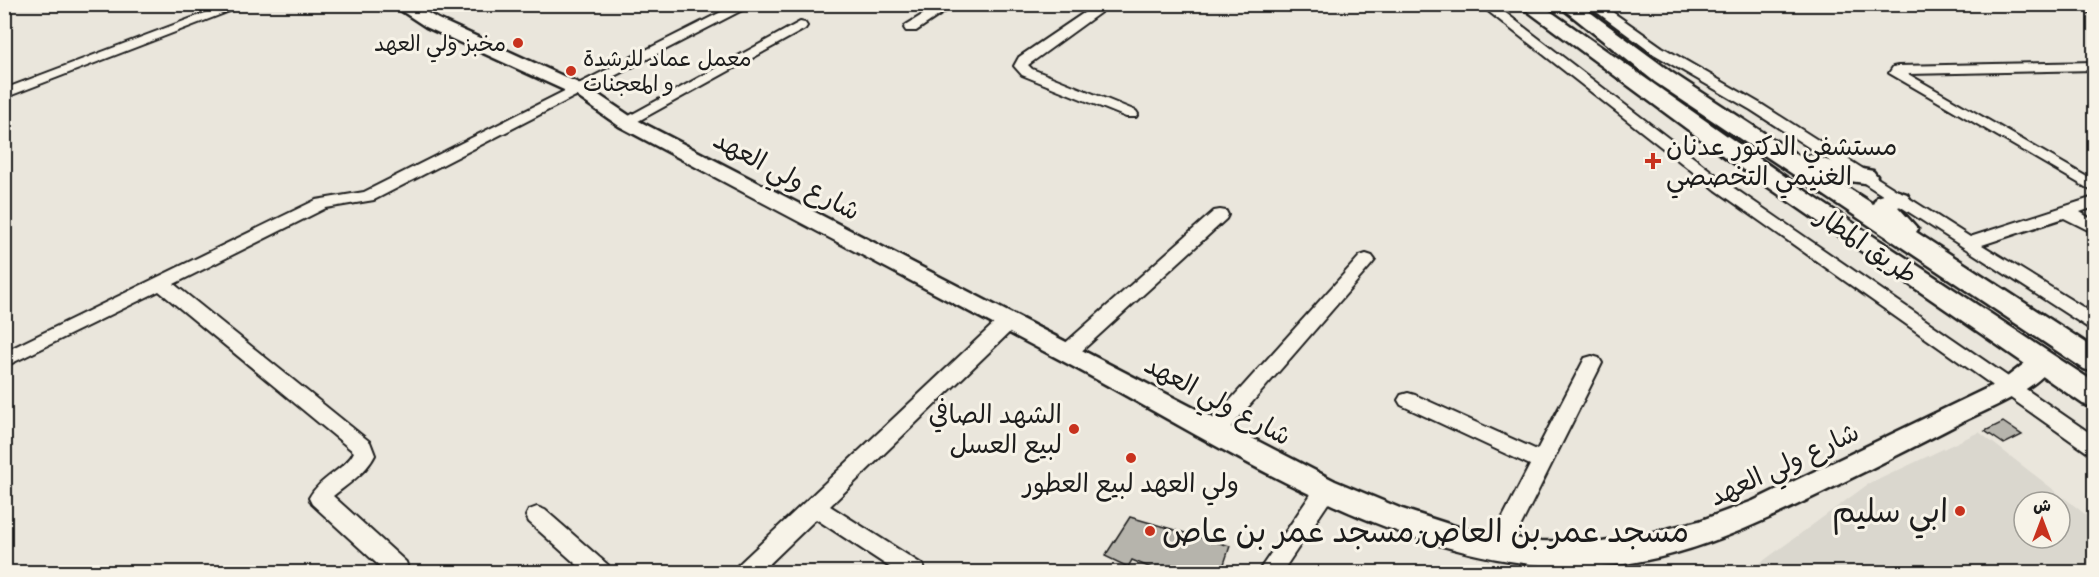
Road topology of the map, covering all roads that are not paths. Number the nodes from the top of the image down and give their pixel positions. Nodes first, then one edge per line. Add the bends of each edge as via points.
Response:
1 (242, 4) edge
2 (399, 4) edge
3 (748, 4) edge
4 (950, 4) edge
5 (1106, 4) edge
6 (1485, 4) edge
7 (1527, 4) edge
8 (1566, 4) edge
9 (1592, 4) edge
10 (2088, 4) edge
11 (2094, 9) edge
12 (800, 26) dead end
13 (911, 28) dead end
14 (2094, 66) edge
15 (580, 91) junction
16 (4, 94) edge
17 (1695, 98) junction
18 (1131, 114) dead end
19 (626, 122) junction
20 (1865, 176) junction
21 (2094, 187) edge
22 (1898, 199) junction
23 (2094, 202) edge
24 (2065, 211) junction
25 (1220, 215) dead end
26 (2094, 228) edge
27 (1968, 244) junction
28 (1366, 260) dead end
29 (1947, 265) junction
30 (161, 283) junction
31 (2094, 322) edge
32 (1007, 323) junction
33 (1068, 352) junction
34 (4, 360) edge
35 (2043, 362) junction
36 (2094, 362) edge
37 (1592, 363) dead end
38 (2010, 387) junction
39 (2094, 396) edge
40 (1408, 400) dead end
41 (1215, 430) junction
42 (2094, 446) edge
43 (1542, 461) junction
44 (1326, 490) junction
45 (816, 508) junction
46 (537, 516) dead end
47 (1498, 546) junction
48 (1546, 555) junction
49 (590, 570) edge
50 (398, 573) edge
51 (746, 573) edge
52 (915, 573) edge
53 (1269, 573) edge
54 (1567, 573) edge

1 - 16 street
2 - 15 main road, شارع ولي العهد
3 - 15 street
4 - 13 street
5 - 18 street via 1024,60 1021,66 1027,72
6 - 38 street via 1722,187
7 - 35 highway, طريق المطار via 1655,99
8 - 17 highway, طريق المطار
9 - 20 street via 1657,50
10 - 11 street
12 - 19 street
14 - 21 street via 1896,73
15 - 19 main road, شارع ولي العهد
15 - 30 street via 368,196 322,204
17 - 20 highway via 1817,165
17 - 29 highway, طريق المطار
19 - 32 main road, شارع ولي العهد
20 - 22 street
22 - 27 street
22 - 29 highway via 1886,202 1887,213
23 - 24 street
24 - 26 street
24 - 27 street
25 - 33 street
27 - 31 street
28 - 41 street
29 - 36 highway, طريق المطار
30 - 34 street
30 - 50 street via 363,448 365,455 357,465 320,498
32 - 33 main road, شارع ولي العهد
32 - 45 street
33 - 41 main road, شارع ولي العهد
35 - 38 main road, شارع ولي العهد
35 - 39 highway, طريق المطار
37 - 43 street
38 - 42 street
38 - 48 main road, شارع ولي العهد via 1722,526 1650,546 1602,554
40 - 43 street
41 - 44 main road, شارع ولي العهد
43 - 47 street
44 - 47 main road, شارع ولي العهد via 1452,538
44 - 53 street
45 - 51 street
45 - 52 street
46 - 49 street
47 - 48 main road, شارع ولي العهد
48 - 54 street

